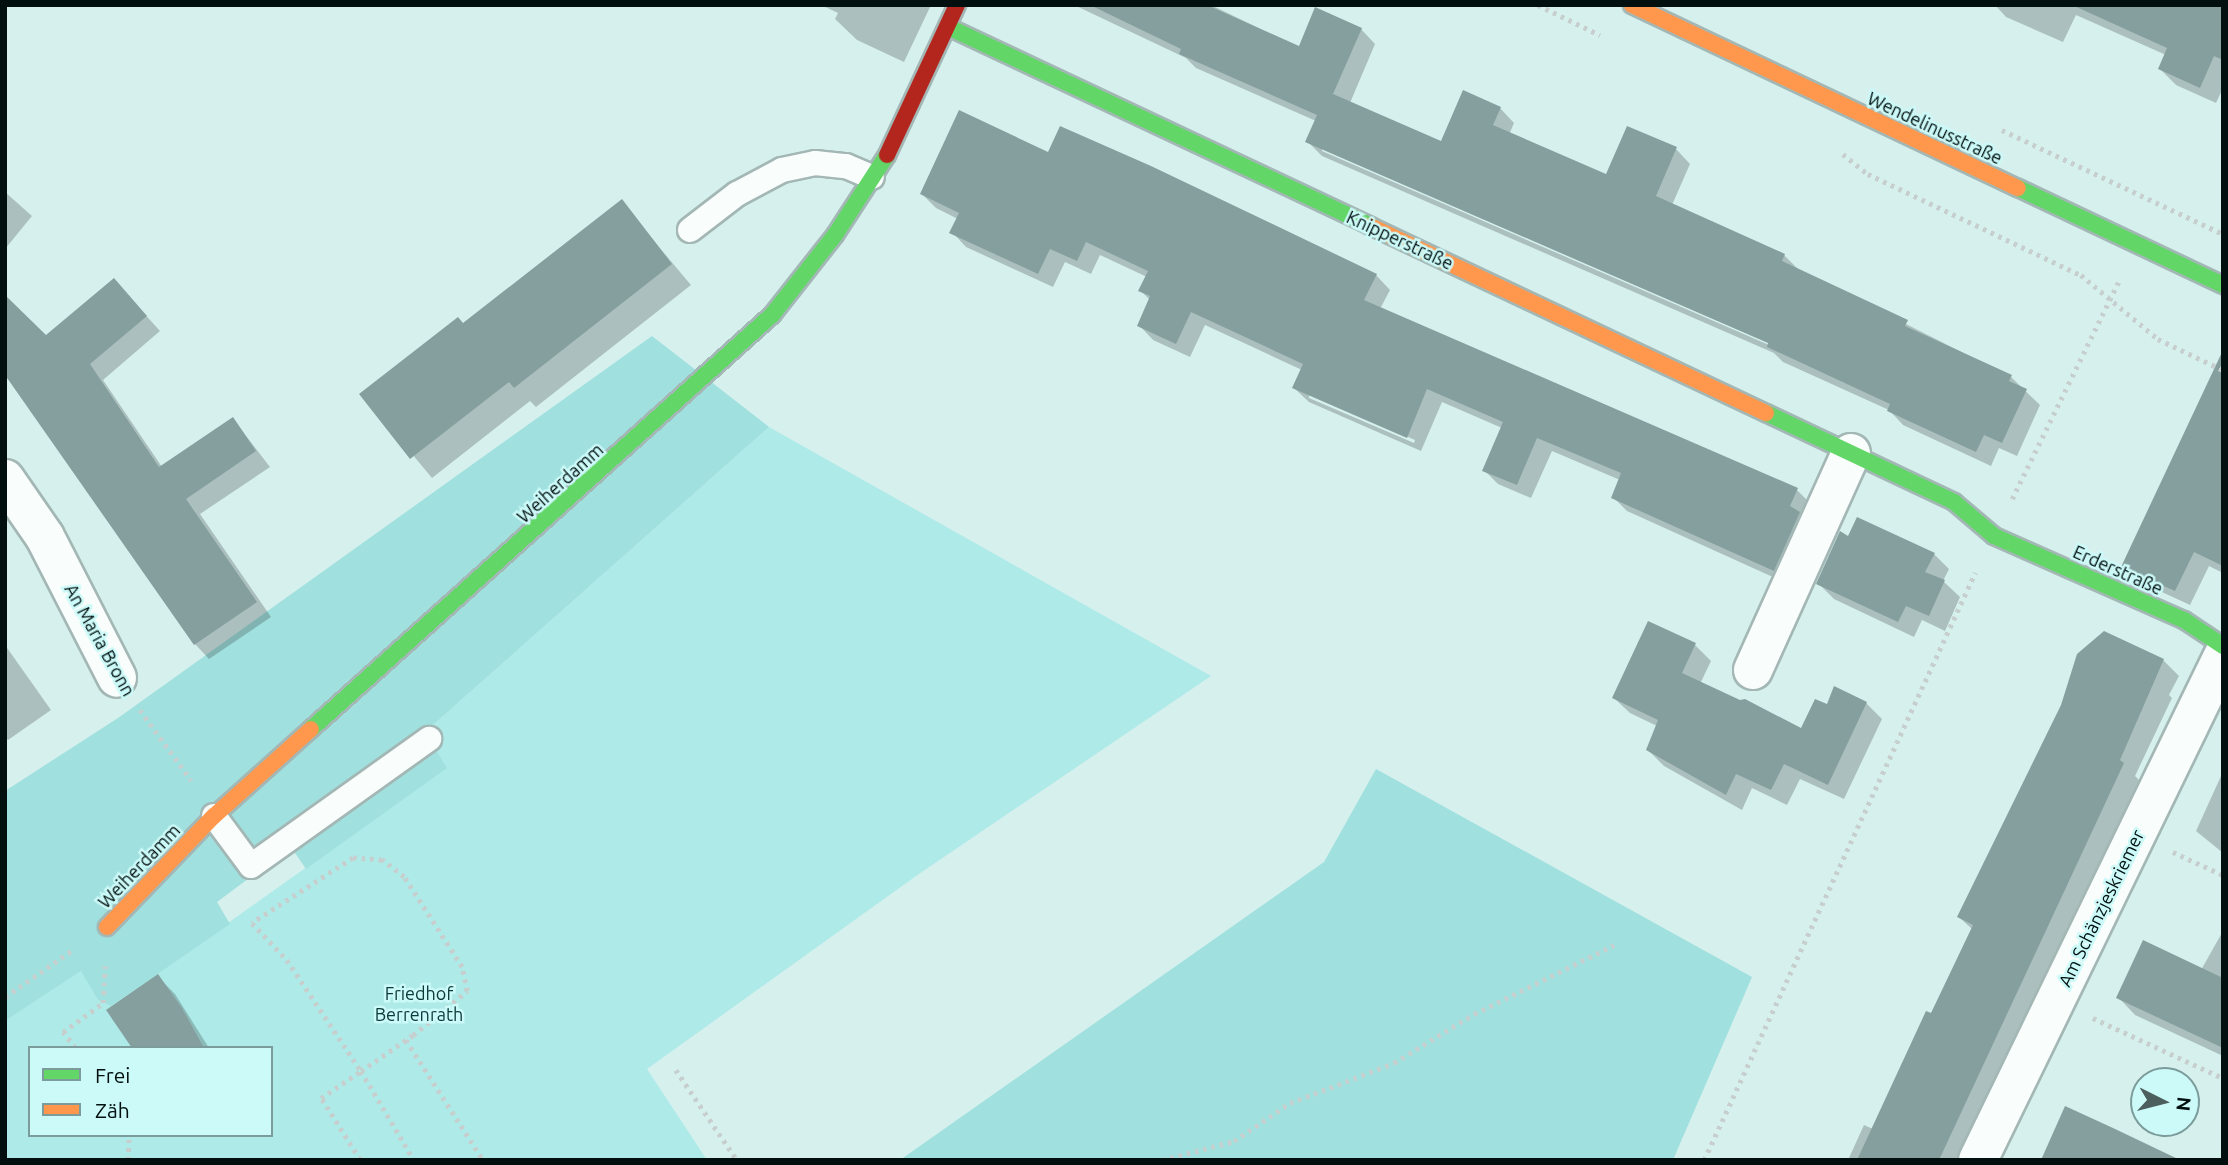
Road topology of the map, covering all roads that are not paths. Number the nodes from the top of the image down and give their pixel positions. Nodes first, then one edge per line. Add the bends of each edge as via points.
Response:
1 (957, 5) edge
2 (1632, 5) edge
3 (948, 27) junction
4 (872, 177) junction
5 (690, 230) dead end
6 (2223, 285) edge
7 (1851, 453) junction
8 (5, 479) edge
9 (1994, 536) joint
10 (2223, 646) edge
11 (2223, 656) edge
12 (1753, 670) dead end
13 (117, 678) road end
14 (429, 739) dead end
15 (214, 817) junction
16 (107, 927) road end
17 (1978, 1160) edge

1 - 3 street, Weiherdamm
2 - 6 street, Wendelinusstraße
3 - 4 street, Weiherdamm via 898,137
3 - 7 street, Knipperstraße
4 - 5 lane via 846,166 815,163 782,170 737,194
4 - 15 street, Weiherdamm via 835,235 772,315
7 - 9 street, Knipperstraße via 1954,502
7 - 12 street
8 - 13 street, An Maria Bronn via 45,537
9 - 10 street, Erderstraße via 2184,621
11 - 17 street, Am Schänzjeskriemer
14 - 15 lane via 251,866
15 - 16 street, Weiherdamm

